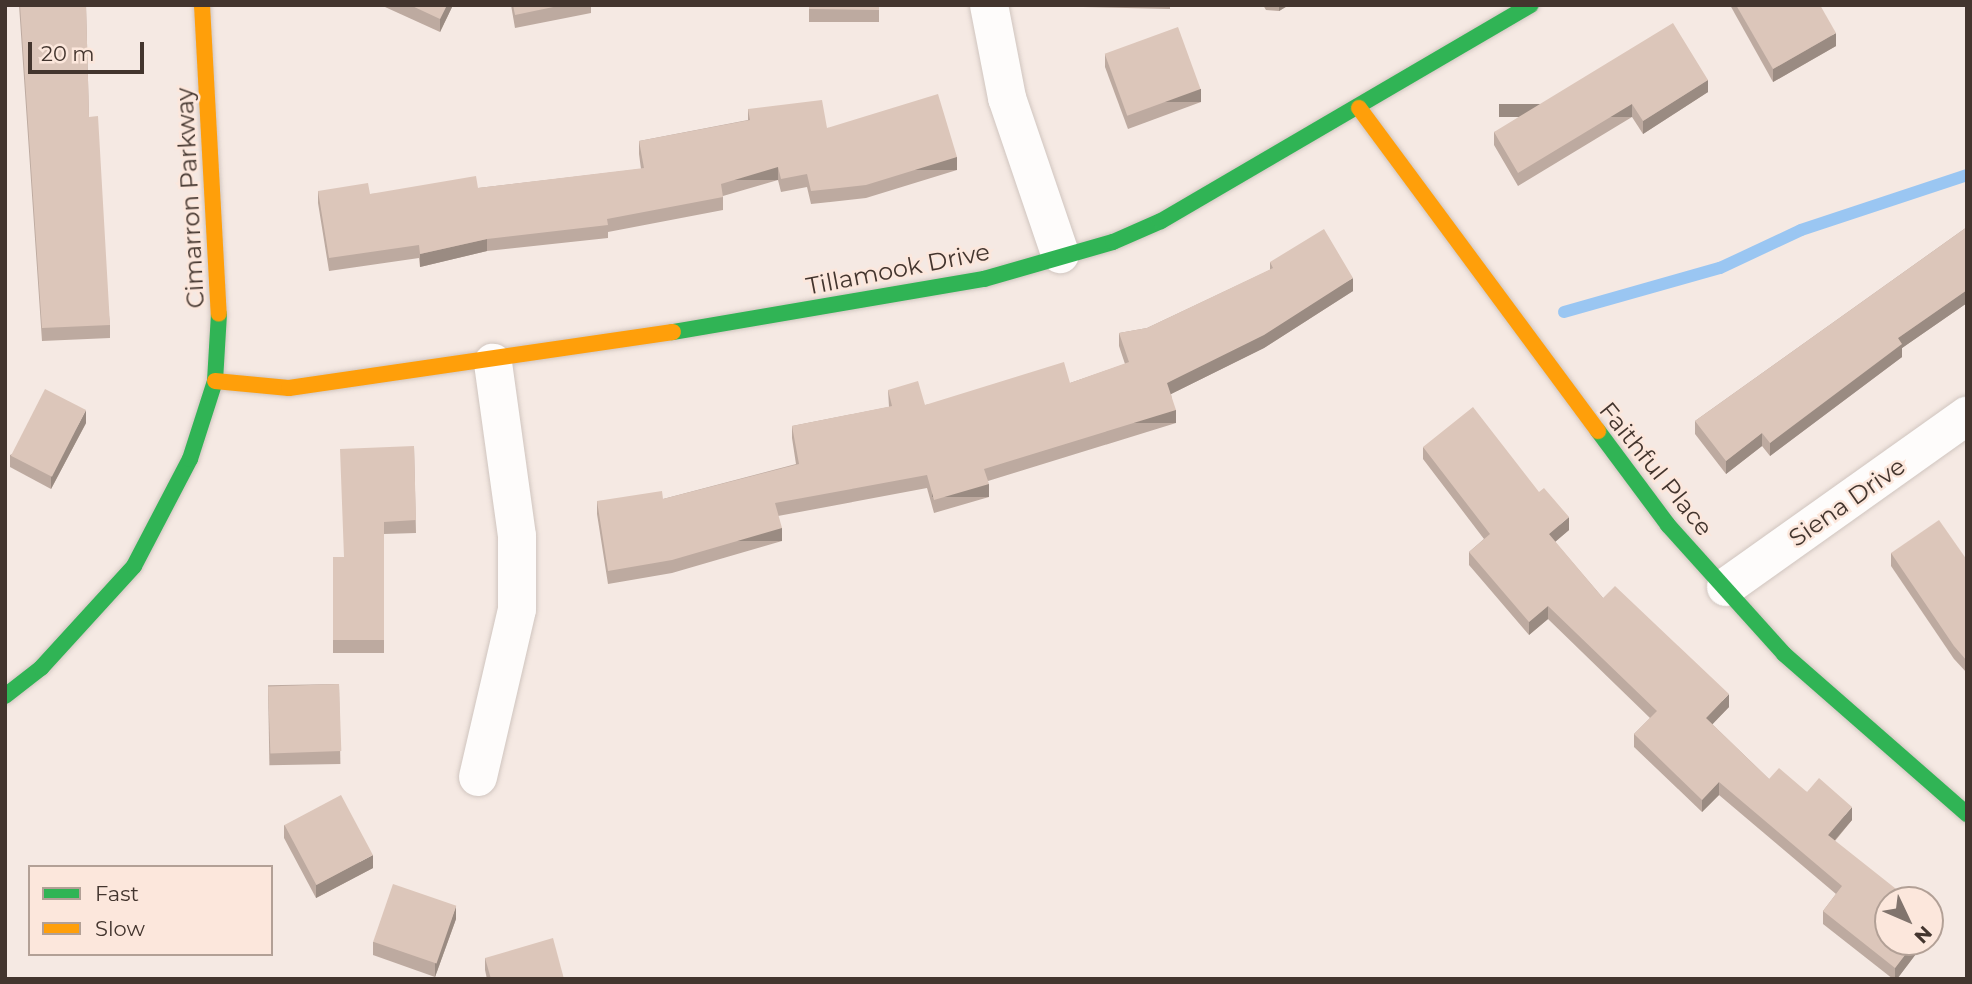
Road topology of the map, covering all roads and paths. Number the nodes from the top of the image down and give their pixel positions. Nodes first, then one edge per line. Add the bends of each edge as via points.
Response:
1 (202, 5) edge
2 (989, 5) edge
3 (1530, 5) edge
4 (1359, 108) junction
5 (1060, 254) junction
6 (493, 363) junction
7 (215, 381) junction
8 (1967, 416) edge
9 (1727, 587) junction
10 (5, 696) edge
11 (478, 777) dead end
12 (1967, 814) edge

1 - 7 street, Cimarron Parkway via 222,275
2 - 5 street via 1007,98
3 - 4 street, Tillamook Drive
4 - 5 street, Tillamook Drive via 1161,221 1113,242
4 - 9 street, Faithful Place via 1613,458
5 - 6 street, Tillamook Drive via 984,279
6 - 7 street, Tillamook Drive via 289,388
6 - 11 street via 517,536 517,609
7 - 10 street, Cimarron Parkway via 190,459 134,566 41,668
8 - 9 street, Siena Drive
9 - 12 street, Faithful Place via 1784,654

